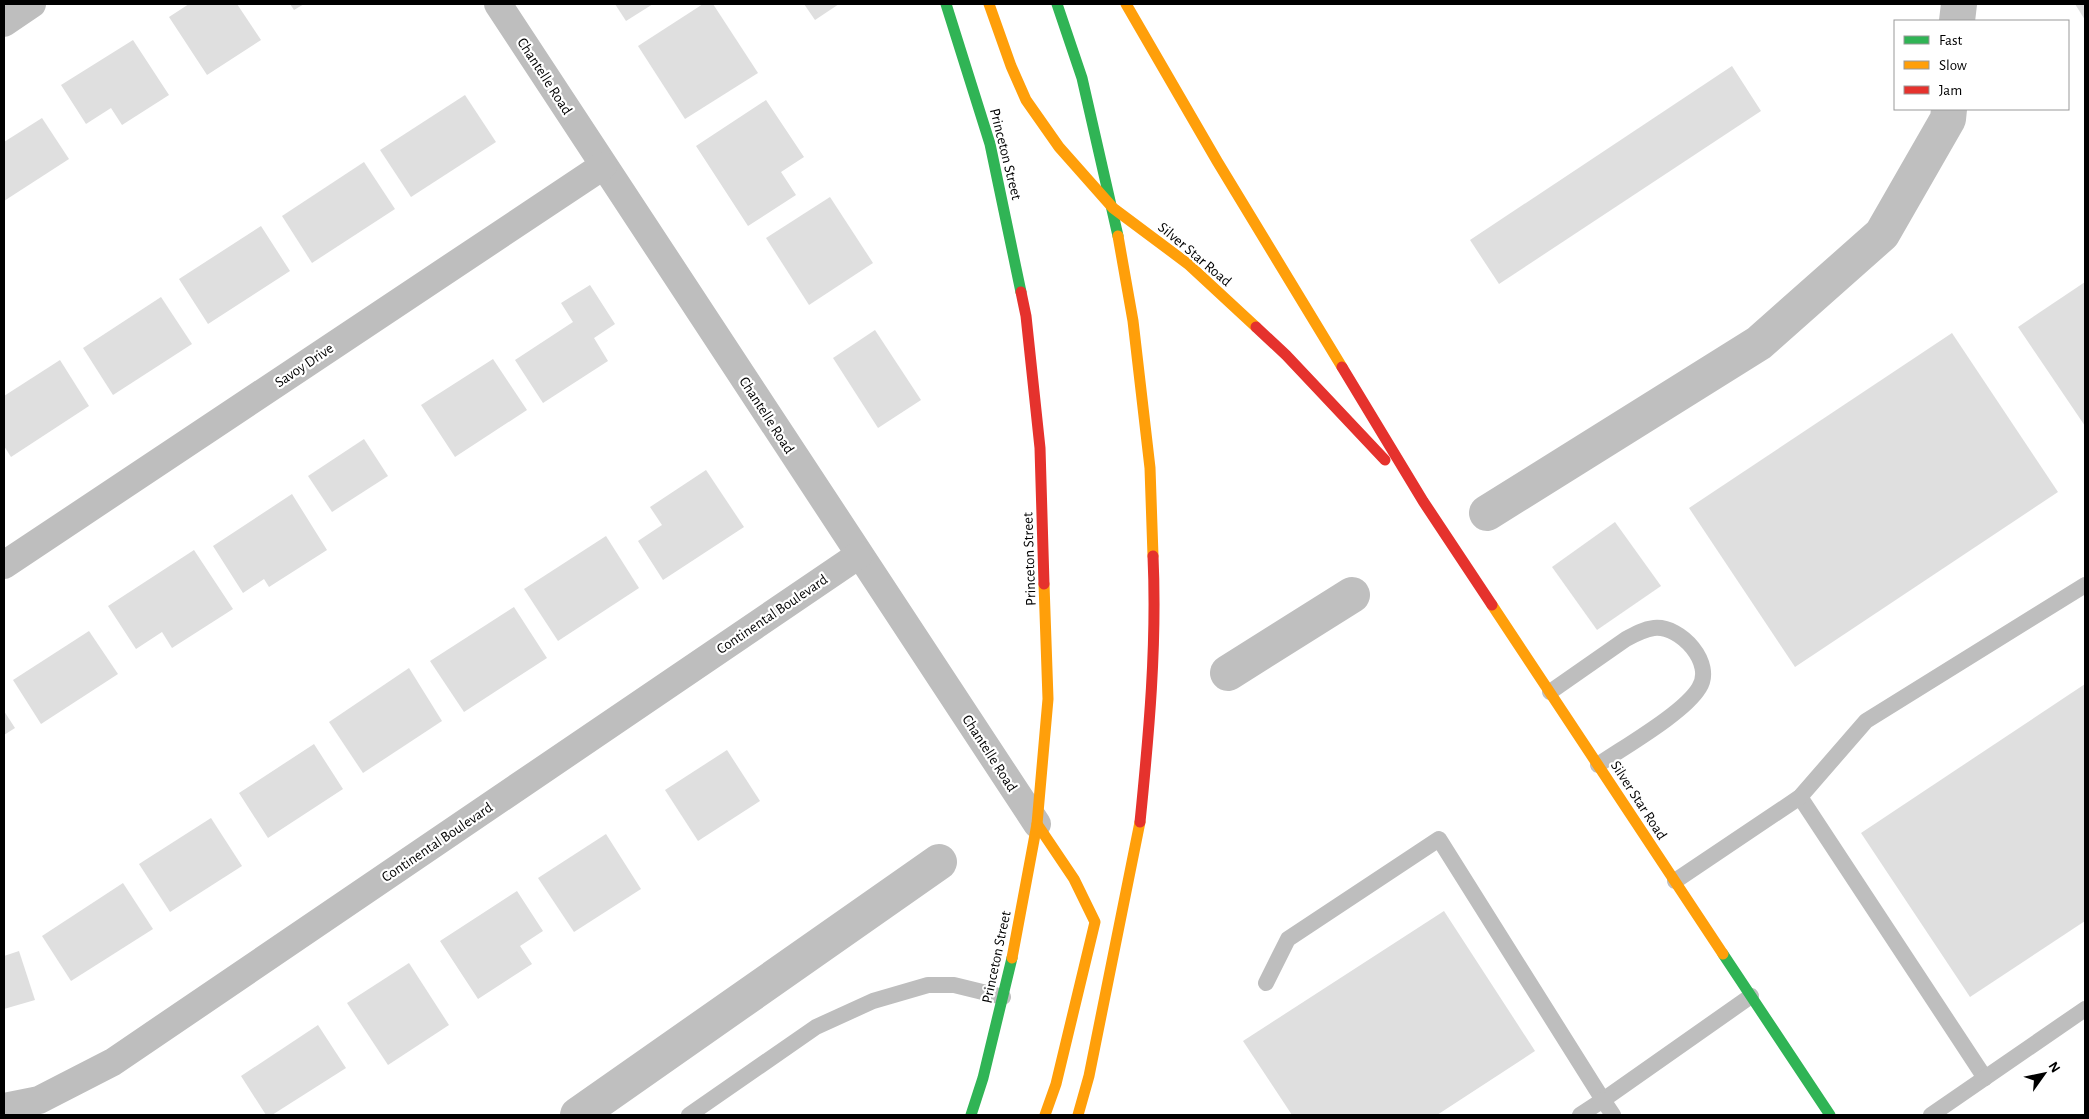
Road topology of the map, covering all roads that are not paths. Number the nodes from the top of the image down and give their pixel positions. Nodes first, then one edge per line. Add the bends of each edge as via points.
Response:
1 (32, 4) edge
2 (498, 4) edge
3 (946, 4) edge
4 (989, 4) edge
5 (1057, 4) edge
6 (1126, 4) edge
7 (4, 23) edge
8 (604, 166) junction
9 (1113, 208) junction
10 (1423, 501) junction
11 (859, 555) junction
12 (4, 565) edge
13 (2085, 585) edge
14 (1550, 692) junction
15 (1598, 765) junction
16 (1800, 797) junction
17 (1037, 824) junction
18 (1675, 881) junction
19 (1266, 983) dead end
20 (1751, 996) junction
21 (1003, 998) junction
22 (2085, 1010) edge
23 (1985, 1078) junction
24 (1603, 1100) junction
25 (4, 1106) edge
26 (689, 1115) edge
27 (971, 1115) edge
28 (1045, 1115) edge
29 (1078, 1115) edge
30 (1580, 1115) edge
31 (1613, 1115) edge
32 (1830, 1115) edge
33 (1931, 1115) edge

1 - 7 street
2 - 8 street, Chantelle Road
3 - 17 main road, Princeton Street via 990,144 1026,316 1040,448 1048,699
4 - 9 main road, Silver Star Road via 1026,100 1059,148
5 - 9 main road via 1082,78
6 - 10 main road, Silver Star Road
8 - 11 street, Chantelle Road
8 - 12 street, Savoy Drive
9 - 10 main road, Silver Star Road via 1188,264 1286,354
9 - 29 main road via 1133,321 1150,468 1155,598 1139,836
10 - 14 main road, Silver Star Road
11 - 17 street, Chantelle Road
11 - 25 street, Continental Boulevard via 113,1062 39,1100
13 - 16 lane via 1866,721
14 - 15 main road, Silver Star Road
14 - 15 lane via 1626,639 1655,628 1668,630 1685,640 1700,659 1704,679 1684,705
15 - 18 main road, Silver Star Road
16 - 18 lane
16 - 23 lane
17 - 21 main road, Princeton Street
17 - 28 main road via 1074,879 1094,922
18 - 20 main road, Silver Star Road
19 - 24 lane via 1288,939 1439,839
20 - 24 lane
20 - 32 main road, Silver Star Road
21 - 26 lane via 954,985 928,985 873,1001 816,1027
21 - 27 main road, Princeton Street
22 - 23 lane
23 - 33 lane
24 - 30 lane
24 - 31 lane

